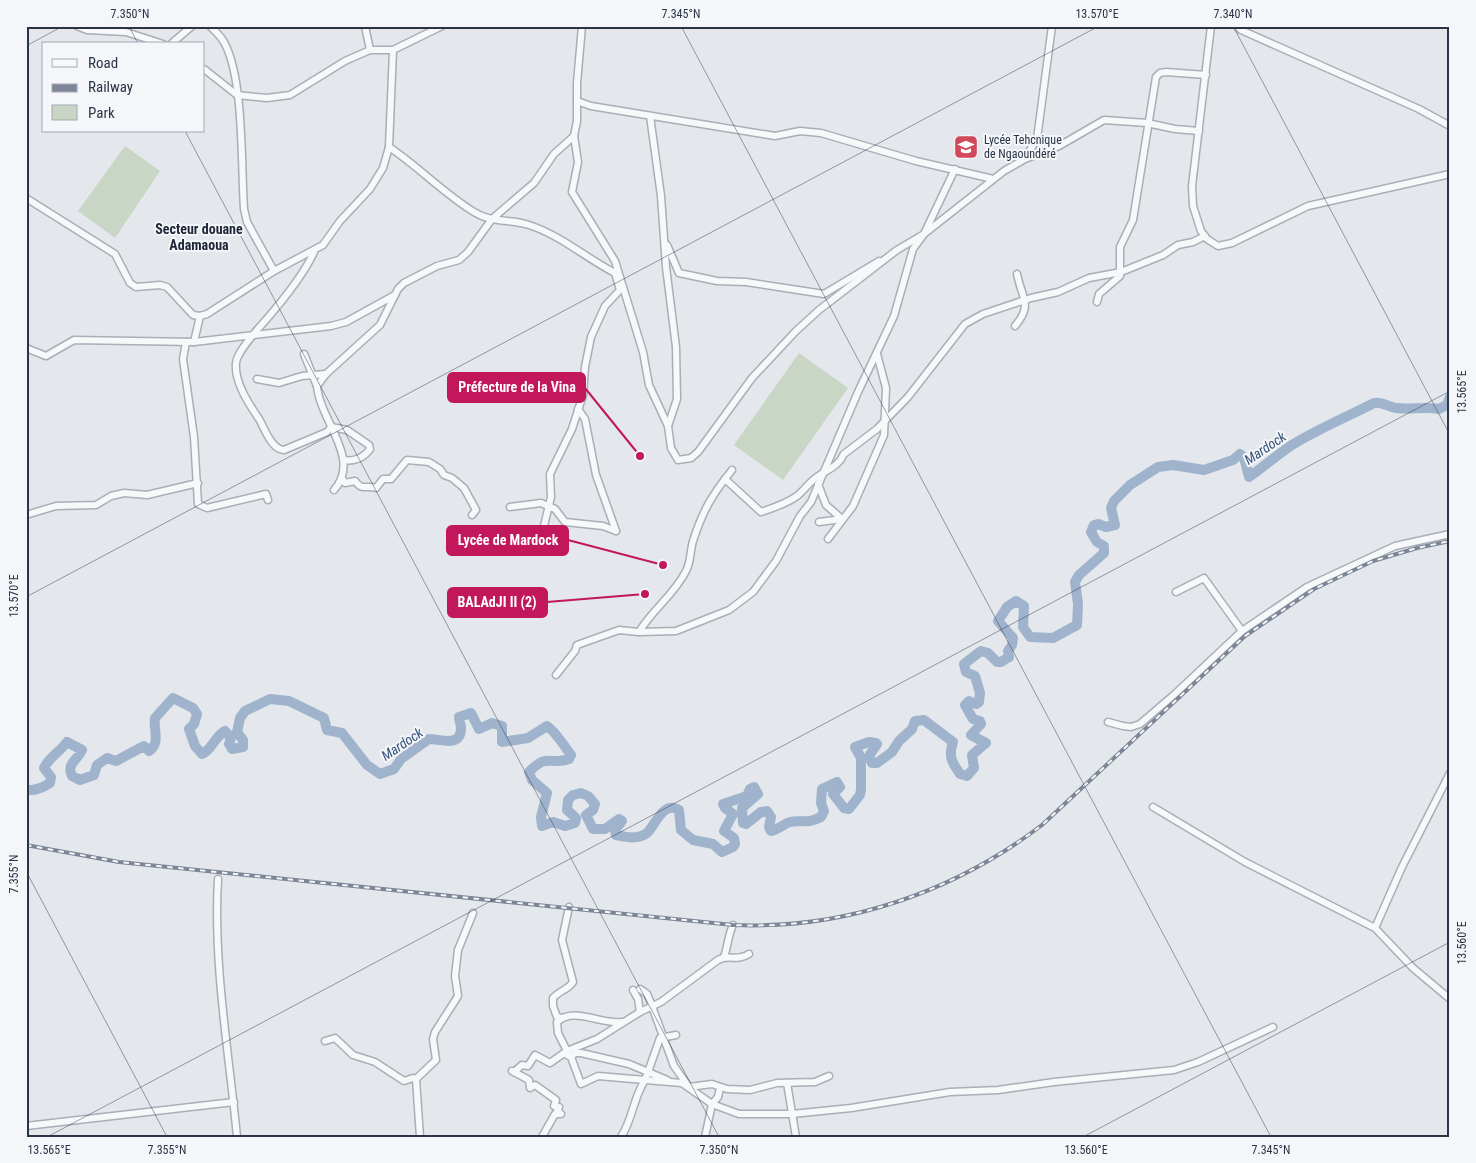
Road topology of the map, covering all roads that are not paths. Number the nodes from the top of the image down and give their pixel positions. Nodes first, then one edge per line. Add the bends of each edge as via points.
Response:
1 (77, 26) edge
2 (192, 26) edge
3 (210, 26) edge
4 (365, 26) edge
5 (442, 26) edge
6 (582, 26) edge
7 (1052, 26) edge
8 (1211, 26) edge
9 (1237, 26) edge
10 (157, 42) edge
11 (173, 42) edge
12 (370, 50) junction
13 (393, 50) junction
14 (205, 70) edge
15 (1206, 75) junction
16 (237, 95) junction
17 (577, 102) junction
18 (650, 116) junction
19 (1147, 123) junction
20 (1450, 126) edge
21 (1199, 131) junction
22 (574, 136) junction
23 (389, 147) junction
24 (1024, 159) junction
25 (955, 169) junction
26 (1450, 174) edge
27 (993, 179) junction
28 (26, 198) edge
29 (492, 219) junction
30 (663, 234) junction
31 (924, 234) junction
32 (1205, 236) junction
33 (896, 250) junction
34 (314, 252) junction
35 (274, 271) junction
36 (1121, 272) junction
37 (1017, 274) dead end
38 (395, 295) junction
39 (1024, 300) junction
40 (1097, 302) dead end
41 (200, 316) junction
42 (1015, 326) dead end
43 (254, 335) junction
44 (186, 342) junction
45 (194, 342) junction
46 (26, 348) edge
47 (304, 354) dead end
48 (877, 354) junction
49 (313, 374) junction
50 (326, 374) junction
51 (257, 379) dead end
52 (318, 386) junction
53 (578, 409) junction
54 (884, 422) junction
55 (668, 426) junction
56 (331, 427) junction
57 (344, 460) junction
58 (732, 470) dead end
59 (823, 473) junction
60 (725, 479) junction
61 (343, 480) junction
62 (198, 483) junction
63 (818, 484) junction
64 (334, 490) dead end
65 (268, 500) dead end
66 (548, 506) junction
67 (510, 507) dead end
68 (26, 515) edge
69 (472, 515) dead end
70 (842, 519) junction
71 (819, 522) dead end
72 (1450, 534) edge
73 (828, 540) dead end
74 (531, 546) dead end
75 (1176, 592) dead end
76 (1242, 631) junction
77 (639, 632) junction
78 (556, 675) dead end
79 (1108, 722) dead end
80 (1450, 773) edge
81 (1153, 806) dead end
82 (218, 879) dead end
83 (569, 907) dead end
84 (473, 913) dead end
85 (733, 925) dead end
86 (1375, 928) junction
87 (749, 954) dead end
88 (724, 957) junction
89 (1450, 999) edge
90 (652, 1007) junction
91 (640, 1012) junction
92 (562, 1018) junction
93 (624, 1022) junction
94 (1274, 1027) dead end
95 (676, 1035) dead end
96 (662, 1036) junction
97 (325, 1041) dead end
98 (568, 1054) junction
99 (649, 1073) junction
100 (829, 1076) dead end
101 (416, 1079) junction
102 (645, 1080) junction
103 (670, 1082) junction
104 (787, 1083) junction
105 (689, 1087) junction
106 (720, 1088) junction
107 (234, 1102) junction
108 (712, 1104) junction
109 (792, 1114) junction
110 (26, 1126) edge
111 (238, 1137) edge
112 (420, 1137) edge
113 (542, 1137) edge
114 (621, 1137) edge
115 (705, 1137) edge
116 (796, 1137) edge

1 - 10 street via 87,30 126,32
2 - 11 street
3 - 16 street via 224,41 233,61
4 - 12 street
5 - 13 street
6 - 17 street
7 - 24 street via 1037,140
8 - 15 street
9 - 20 street
12 - 13 street
12 - 16 street via 290,94 267,98
13 - 23 street
14 - 16 street
15 - 19 street via 1160,73 1156,77
15 - 21 street
16 - 35 street via 244,209 247,222
17 - 18 street
17 - 22 street
18 - 25 street via 775,136 800,130
18 - 30 street via 662,196
19 - 21 street
19 - 24 street via 1104,120 1059,146
19 - 36 street via 1133,220 1120,247
21 - 32 street via 1192,186 1193,206
22 - 29 street via 554,154 534,183
22 - 55 street via 578,162 572,192 615,261 643,352 649,385
23 - 29 street via 473,212
23 - 34 street via 383,168 370,189
24 - 27 street
25 - 27 street
25 - 31 street
26 - 32 street via 1308,206 1232,243 1218,246
27 - 31 street
28 - 41 street via 115,254 130,283 136,287 167,287 193,315
29 - 38 street via 479,240 459,260 437,266 404,283
29 - 53 street via 531,225 564,240 615,273 620,290 605,306 591,337
30 - 33 street via 679,273 824,294
30 - 55 street via 676,347 677,399
31 - 33 street
31 - 48 street via 913,249 900,300
32 - 36 street
33 - 55 street via 796,331 752,378 691,458 678,460 674,455
34 - 35 street
34 - 43 street via 308,265
35 - 41 street
36 - 39 street via 1089,278 1058,292
36 - 40 street via 1116,281 1099,294
37 - 39 street
38 - 43 street via 346,322
38 - 50 street via 380,325
39 - 42 street via 1025,313
39 - 54 street via 965,324 918,386
41 - 45 street
43 - 45 street
43 - 56 street via 236,361 236,370 246,396 274,446 284,450 327,432
44 - 45 street
44 - 46 street via 74,340 46,356
44 - 62 street via 184,359
47 - 49 street
48 - 54 street via 886,388
48 - 59 street
49 - 50 street
49 - 51 street via 279,383
49 - 52 street
50 - 52 street
52 - 56 street
53 - 66 street via 550,474
53 - 66 street via 585,419 596,475 616,531 603,526 565,522 555,509
54 - 59 street via 844,454 833,469
54 - 70 street via 880,446 853,506
56 - 57 street
56 - 57 street via 347,430 369,445 367,453 352,461
57 - 61 street
58 - 60 street
59 - 60 street via 797,496 760,512
59 - 63 street
60 - 77 street via 709,499 694,540 688,569 676,589 648,616
61 - 64 street
61 - 69 street via 345,483 355,481 359,487 376,488 383,479 391,479 407,460 430,462 464,488 476,510
62 - 65 street via 197,499 202,507 266,494
62 - 68 street via 148,495 124,493 96,504 56,506
63 - 70 street via 826,505
63 - 77 street via 776,561 745,600 676,631
66 - 67 street via 535,503
66 - 74 street via 542,534
70 - 71 street
70 - 73 street
72 - 76 street via 1395,546 1364,559 1307,587
75 - 76 street via 1204,578
76 - 79 street via 1140,724 1131,727
77 - 78 street via 619,630 577,645
80 - 86 street
81 - 86 street via 1245,862
82 - 107 street via 222,991
83 - 92 street via 562,940 573,982 553,998 555,1012
84 - 101 street via 458,950 455,976 458,996 435,1032 436,1060
85 - 88 street
86 - 89 street via 1413,968
87 - 88 street via 736,960
88 - 90 street
90 - 91 street
90 - 91 street via 647,994 636,990
90 - 96 street
91 - 93 street
92 - 93 street via 579,1015 609,1023
92 - 98 street via 557,1026
93 - 98 street
94 - 109 street via 1174,1070 998,1090 950,1092
95 - 96 street
96 - 99 street via 654,1050
96 - 105 street via 674,1066
97 - 101 street via 335,1038 353,1055 375,1062 404,1081
98 - 99 street via 581,1053 629,1064
98 - 102 street via 581,1084 598,1076
98 - 113 street via 550,1063 535,1055 528,1066 522,1065 513,1072 529,1080 530,1088 535,1085 556,1100 554,1106 561,1114 555,1114
99 - 102 street
99 - 103 street
100 - 104 street via 815,1082
101 - 112 street
102 - 103 street
102 - 114 street
103 - 105 street
104 - 106 street via 750,1090
104 - 109 street
105 - 106 street via 712,1084
105 - 108 street
106 - 108 street
107 - 110 street
107 - 111 street
108 - 109 street via 739,1114
108 - 115 street
109 - 116 street

